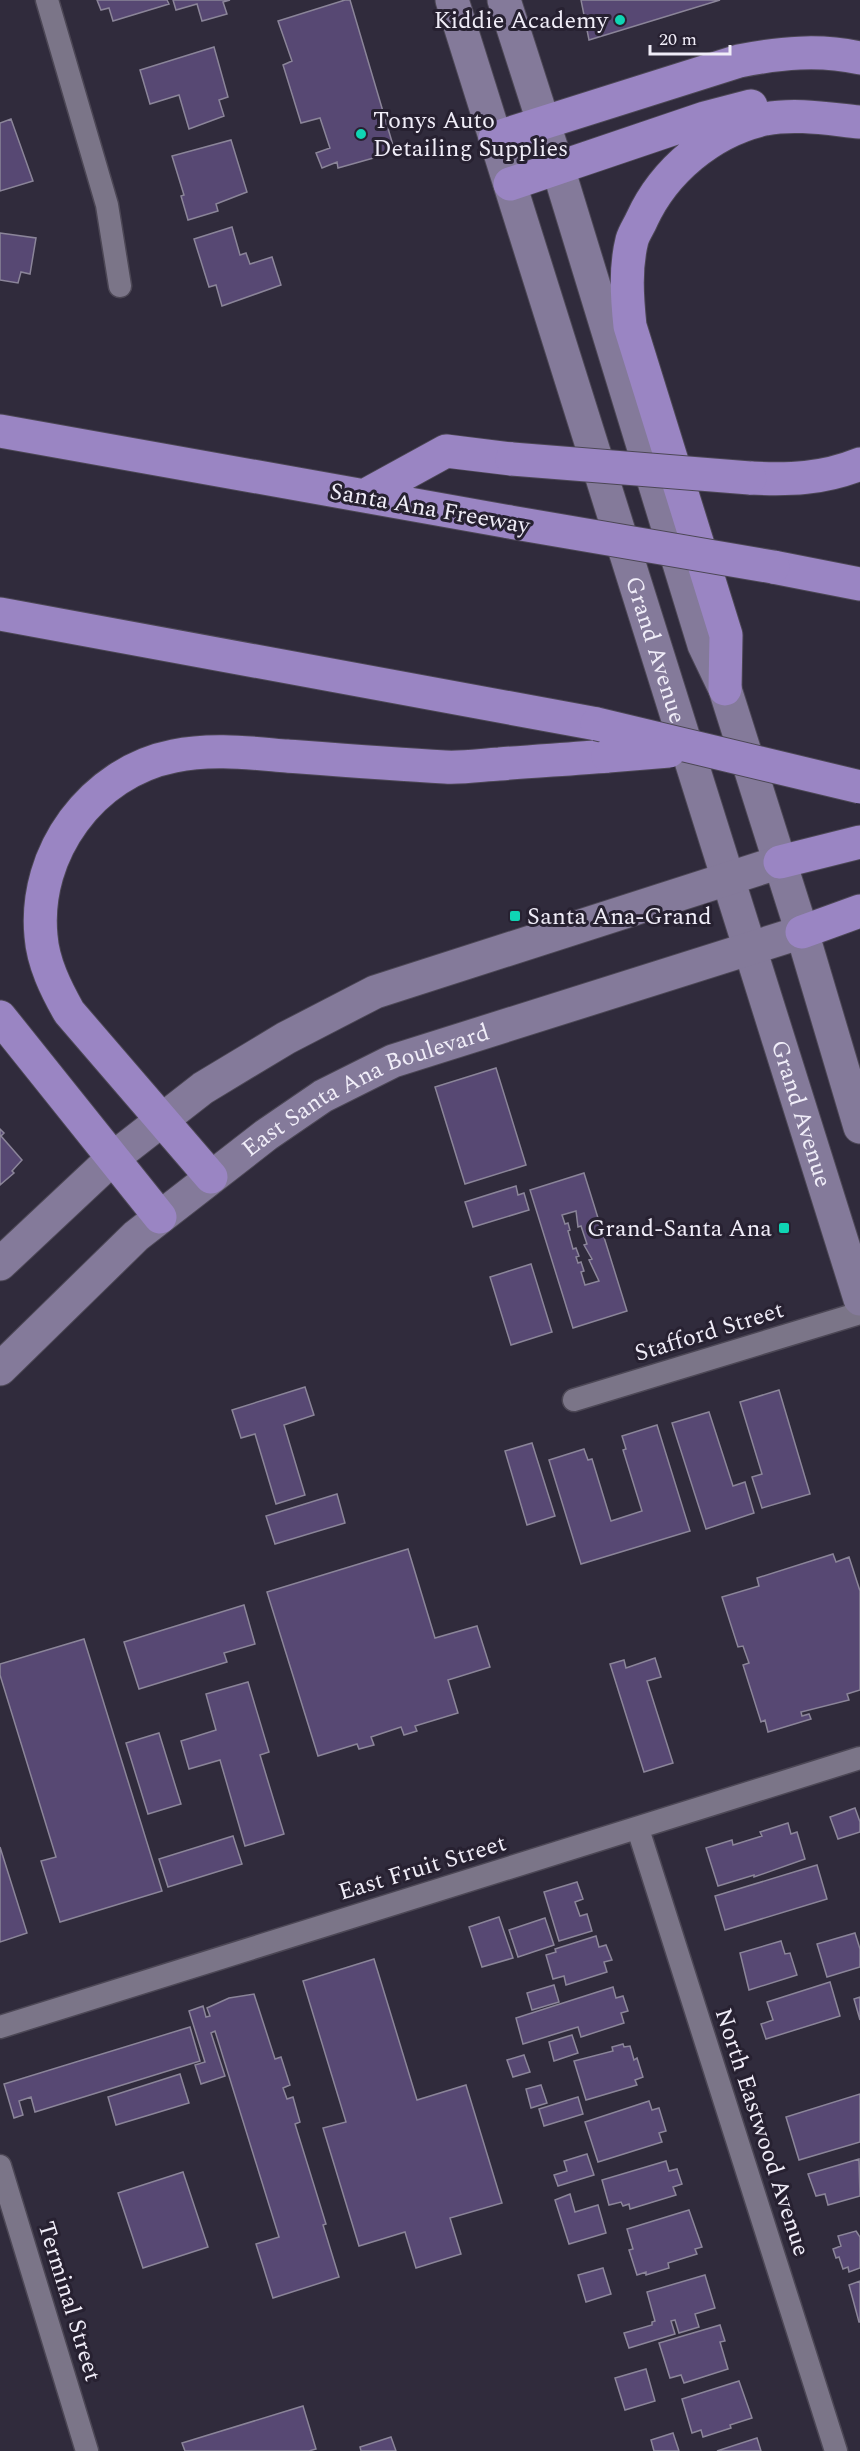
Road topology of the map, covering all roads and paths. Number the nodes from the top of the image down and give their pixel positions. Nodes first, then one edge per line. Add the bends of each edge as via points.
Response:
1 (47, 0) edge
2 (452, 0) edge
3 (504, 0) edge
4 (516, 16) edge
5 (860, 58) edge
6 (860, 121) edge
7 (544, 124) junction
8 (495, 138) junction
9 (558, 168) junction
10 (510, 184) junction
11 (120, 286) dead end
12 (0, 431) edge
13 (860, 464) edge
14 (364, 496) junction
15 (860, 585) edge
16 (0, 595) edge
17 (0, 614) edge
18 (72, 627) junction
19 (725, 689) junction
20 (699, 749) junction
21 (860, 787) edge
22 (860, 842) edge
23 (780, 862) junction
24 (728, 878) junction
25 (860, 911) edge
26 (802, 932) junction
27 (750, 948) junction
28 (0, 1017) edge
29 (162, 1120) junction
30 (860, 1127) edge
31 (112, 1159) junction
32 (211, 1177) junction
33 (160, 1217) junction
34 (0, 1264) edge
35 (860, 1299) edge
36 (860, 1313) edge
37 (0, 1369) edge
38 (574, 1400) dead end
39 (860, 1758) edge
40 (638, 1828) junction
41 (0, 2027) edge
42 (0, 2166) edge
43 (87, 2451) edge
44 (836, 2451) edge

1 - 11 street via 107,205
2 - 8 main road, Grand Avenue
3 - 4 main road, Grand Avenue
4 - 7 main road, Grand Avenue
5 - 7 highway via 802,52 739,61
6 - 9 highway via 835,104 791,100 754,105
6 - 19 highway via 796,116 765,119 737,128 678,166 651,199 632,239 626,286 630,326 726,635
7 - 8 highway
7 - 9 main road, Grand Avenue
8 - 10 main road, Grand Avenue
9 - 10 highway
9 - 19 main road, Grand Avenue via 704,645
10 - 24 main road, Grand Avenue
12 - 14 highway, Santa Ana Freeway
13 - 14 highway, bridge via 842,472 796,480 446,451
14 - 15 highway, Santa Ana Freeway, bridge
16 - 18 highway
17 - 18 highway
18 - 20 highway, bridge via 597,724
19 - 23 main road, Grand Avenue
20 - 21 highway, bridge
20 - 29 highway, bridge via 449,768 198,752 152,761 100,792 58,844 44,889 41,937 55,986 69,1012
22 - 23 highway
23 - 24 main road
23 - 26 main road, Grand Avenue
24 - 27 main road, Grand Avenue
24 - 29 main road via 375,992 276,1043 203,1088
25 - 26 highway
26 - 27 main road, East Santa Ana Boulevard
26 - 30 main road, Grand Avenue
27 - 32 main road, East Santa Ana Boulevard via 393,1060 323,1096
27 - 35 main road, Grand Avenue
28 - 31 highway
29 - 31 main road
29 - 32 highway
31 - 33 highway
31 - 34 main road
32 - 33 main road, East Santa Ana Boulevard
33 - 37 main road, East Santa Ana Boulevard
36 - 38 street, Stafford Street
39 - 40 street, East Fruit Street
40 - 41 street, East Fruit Street
40 - 44 street, North Eastwood Avenue
42 - 43 street, Terminal Street

